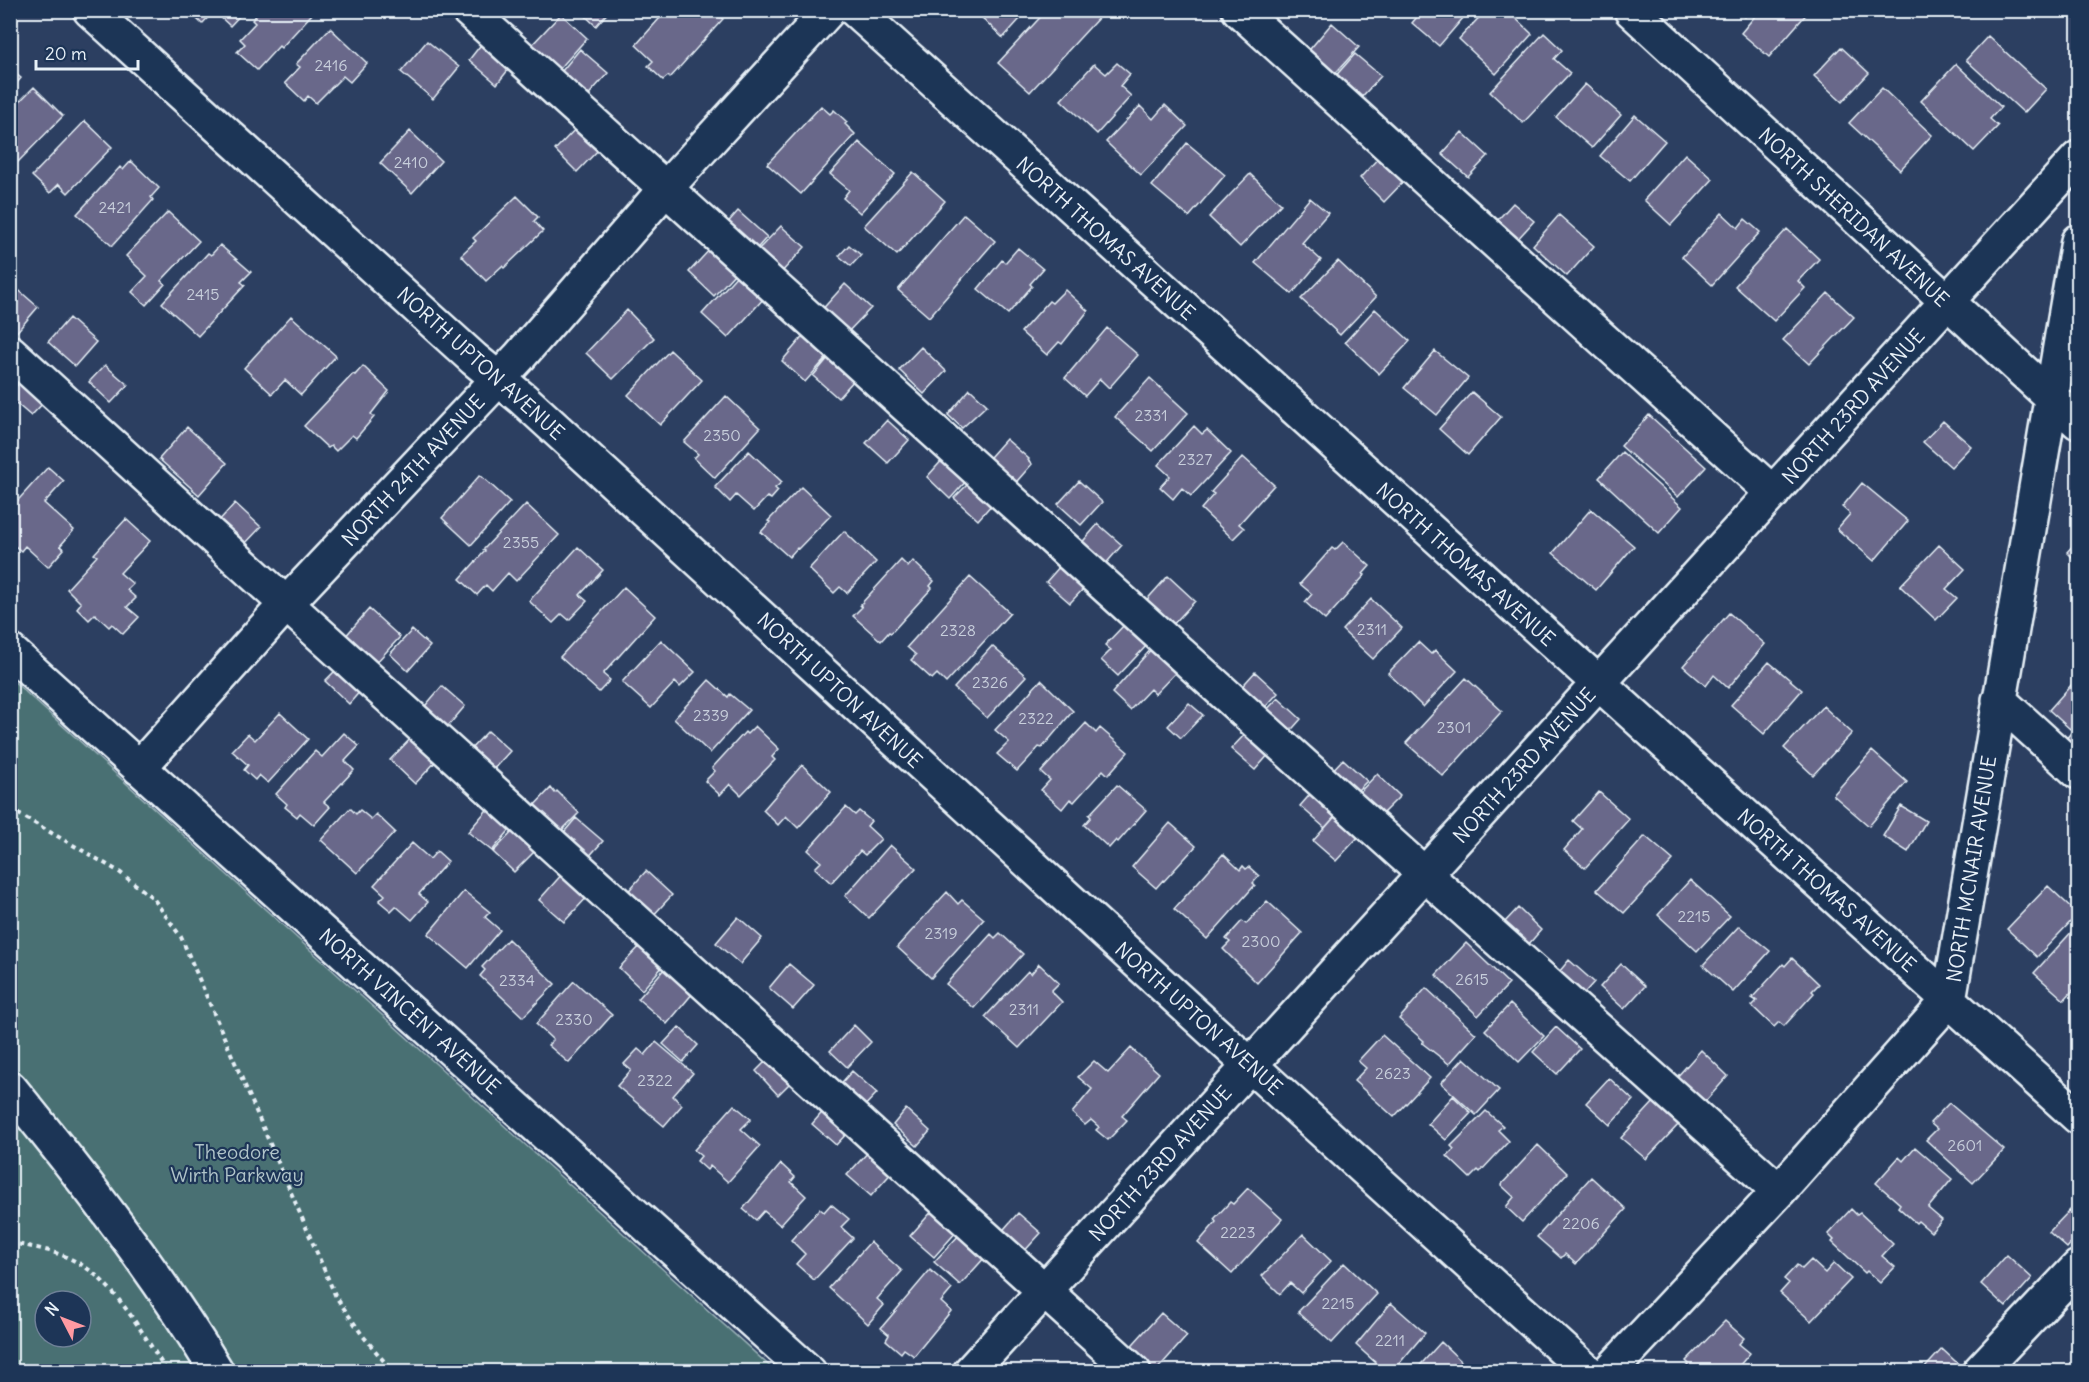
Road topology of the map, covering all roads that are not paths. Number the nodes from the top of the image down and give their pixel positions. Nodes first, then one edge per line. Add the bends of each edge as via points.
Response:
1 (90, 10) edge
2 (468, 10) edge
3 (829, 10) edge
4 (855, 10) edge
5 (1239, 10) edge
6 (1631, 10) edge
7 (2079, 158) edge
8 (666, 188) junction
9 (2079, 241) edge
10 (1947, 303) junction
11 (10, 352) edge
12 (498, 380) junction
13 (2052, 398) junction
14 (2079, 422) edge
15 (1773, 493) junction
16 (286, 604) junction
17 (10, 651) edge
18 (1598, 684) junction
19 (1999, 700) junction
20 (139, 768) junction
21 (2079, 772) edge
22 (1425, 874) junction
23 (1949, 1000) junction
24 (1250, 1065) junction
25 (10, 1088) edge
26 (2079, 1117) edge
27 (1779, 1191) junction
28 (2079, 1267) edge
29 (1044, 1290) junction
30 (217, 1371) edge
31 (810, 1371) edge
32 (970, 1371) edge
33 (1134, 1371) edge
34 (1588, 1371) edge
35 (1609, 1371) edge
36 (1979, 1371) edge

1 - 12 street, NORTH UPTON AVENUE
2 - 8 street
3 - 8 street, NORTH 24TH AVENUE
4 - 18 street, NORTH THOMAS AVENUE
5 - 15 street
6 - 10 street, NORTH SHERIDAN AVENUE
7 - 10 street, NORTH 23RD AVENUE
8 - 12 street, NORTH 24TH AVENUE
8 - 22 street
9 - 13 street, NORTH MCNAIR AVENUE
10 - 13 street, NORTH SHERIDAN AVENUE
10 - 15 street, NORTH 23RD AVENUE
11 - 16 street
12 - 16 street, NORTH 24TH AVENUE
12 - 24 street, NORTH UPTON AVENUE
13 - 14 street, NORTH SHERIDAN AVENUE
13 - 19 street, NORTH MCNAIR AVENUE
15 - 18 street, NORTH 23RD AVENUE
16 - 20 street, NORTH 24TH AVENUE
16 - 29 street
17 - 20 street, NORTH VINCENT AVENUE
18 - 22 street, NORTH 23RD AVENUE
18 - 23 street, NORTH THOMAS AVENUE
19 - 21 street
19 - 23 street, NORTH MCNAIR AVENUE
20 - 31 street, NORTH VINCENT AVENUE
22 - 24 street, NORTH 23RD AVENUE
22 - 27 street
23 - 26 street, NORTH THOMAS AVENUE
23 - 27 street, NORTH MCNAIR AVENUE
24 - 29 street, NORTH 23RD AVENUE
24 - 34 street, NORTH UPTON AVENUE
25 - 30 street via 115,1219
27 - 35 street, NORTH MCNAIR AVENUE
28 - 36 street
29 - 32 street, NORTH 23RD AVENUE
29 - 33 street

